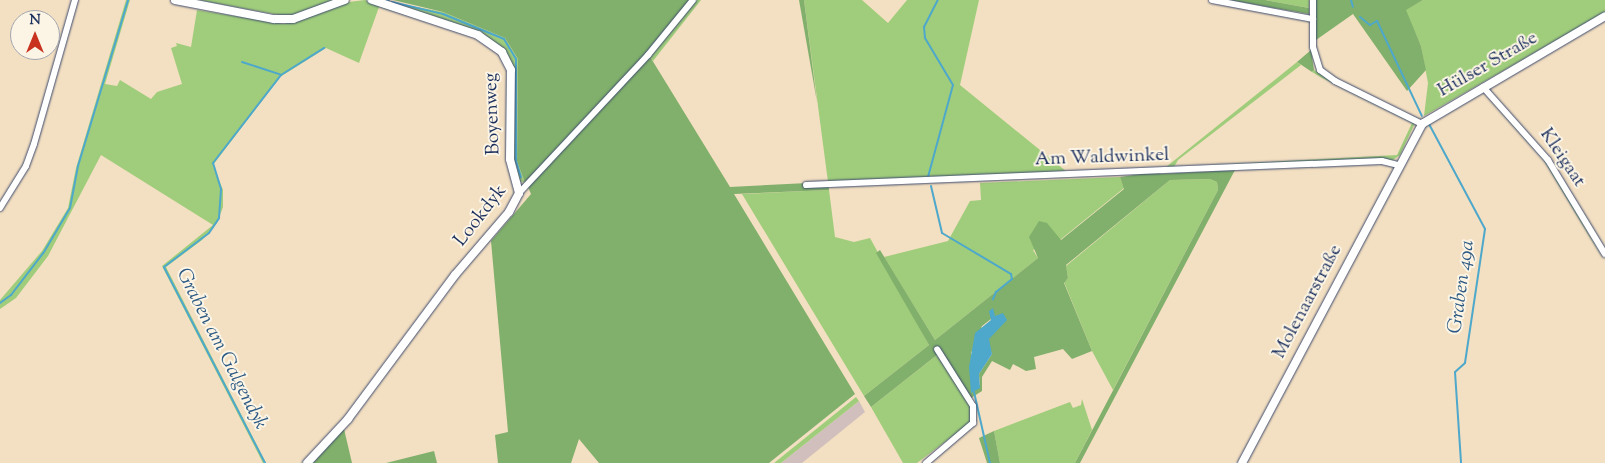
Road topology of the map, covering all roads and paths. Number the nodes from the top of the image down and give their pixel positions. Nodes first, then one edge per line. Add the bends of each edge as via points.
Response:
1 (75, 0) edge
2 (175, 0) edge
3 (345, 0) edge
4 (693, 0) edge
5 (1212, 0) edge
6 (1313, 0) edge
7 (374, 1) edge
8 (1605, 16) edge
9 (1313, 18) junction
10 (1483, 87) junction
11 (1422, 124) junction
12 (1402, 157) joint
13 (1398, 165) junction
14 (806, 185) dead end
15 (519, 193) junction
16 (0, 208) edge
17 (1605, 254) edge
18 (937, 349) dead end
19 (307, 463) edge
20 (926, 463) edge
21 (1242, 463) edge

1 - 16 street via 58,72 34,144 26,166
2 - 3 street via 293,20
4 - 15 street, Lookdyk via 648,55
5 - 9 street
6 - 9 street
7 - 15 street, Boyenweg via 478,35 502,52 511,70 510,159
8 - 10 street, Hülser Straße
9 - 11 street via 1314,54 1323,74
10 - 11 street, Hülser Straße
10 - 17 street, Kleigaat via 1548,160
11 - 12 street, Hülser Straße
12 - 13 street, Molenaarstraße
13 - 14 street, Am Waldwinkel via 1382,162
13 - 21 street, Molenaarstraße
15 - 19 street, Lookdyk via 509,212 455,275 348,419
18 - 20 street via 973,406 974,423

